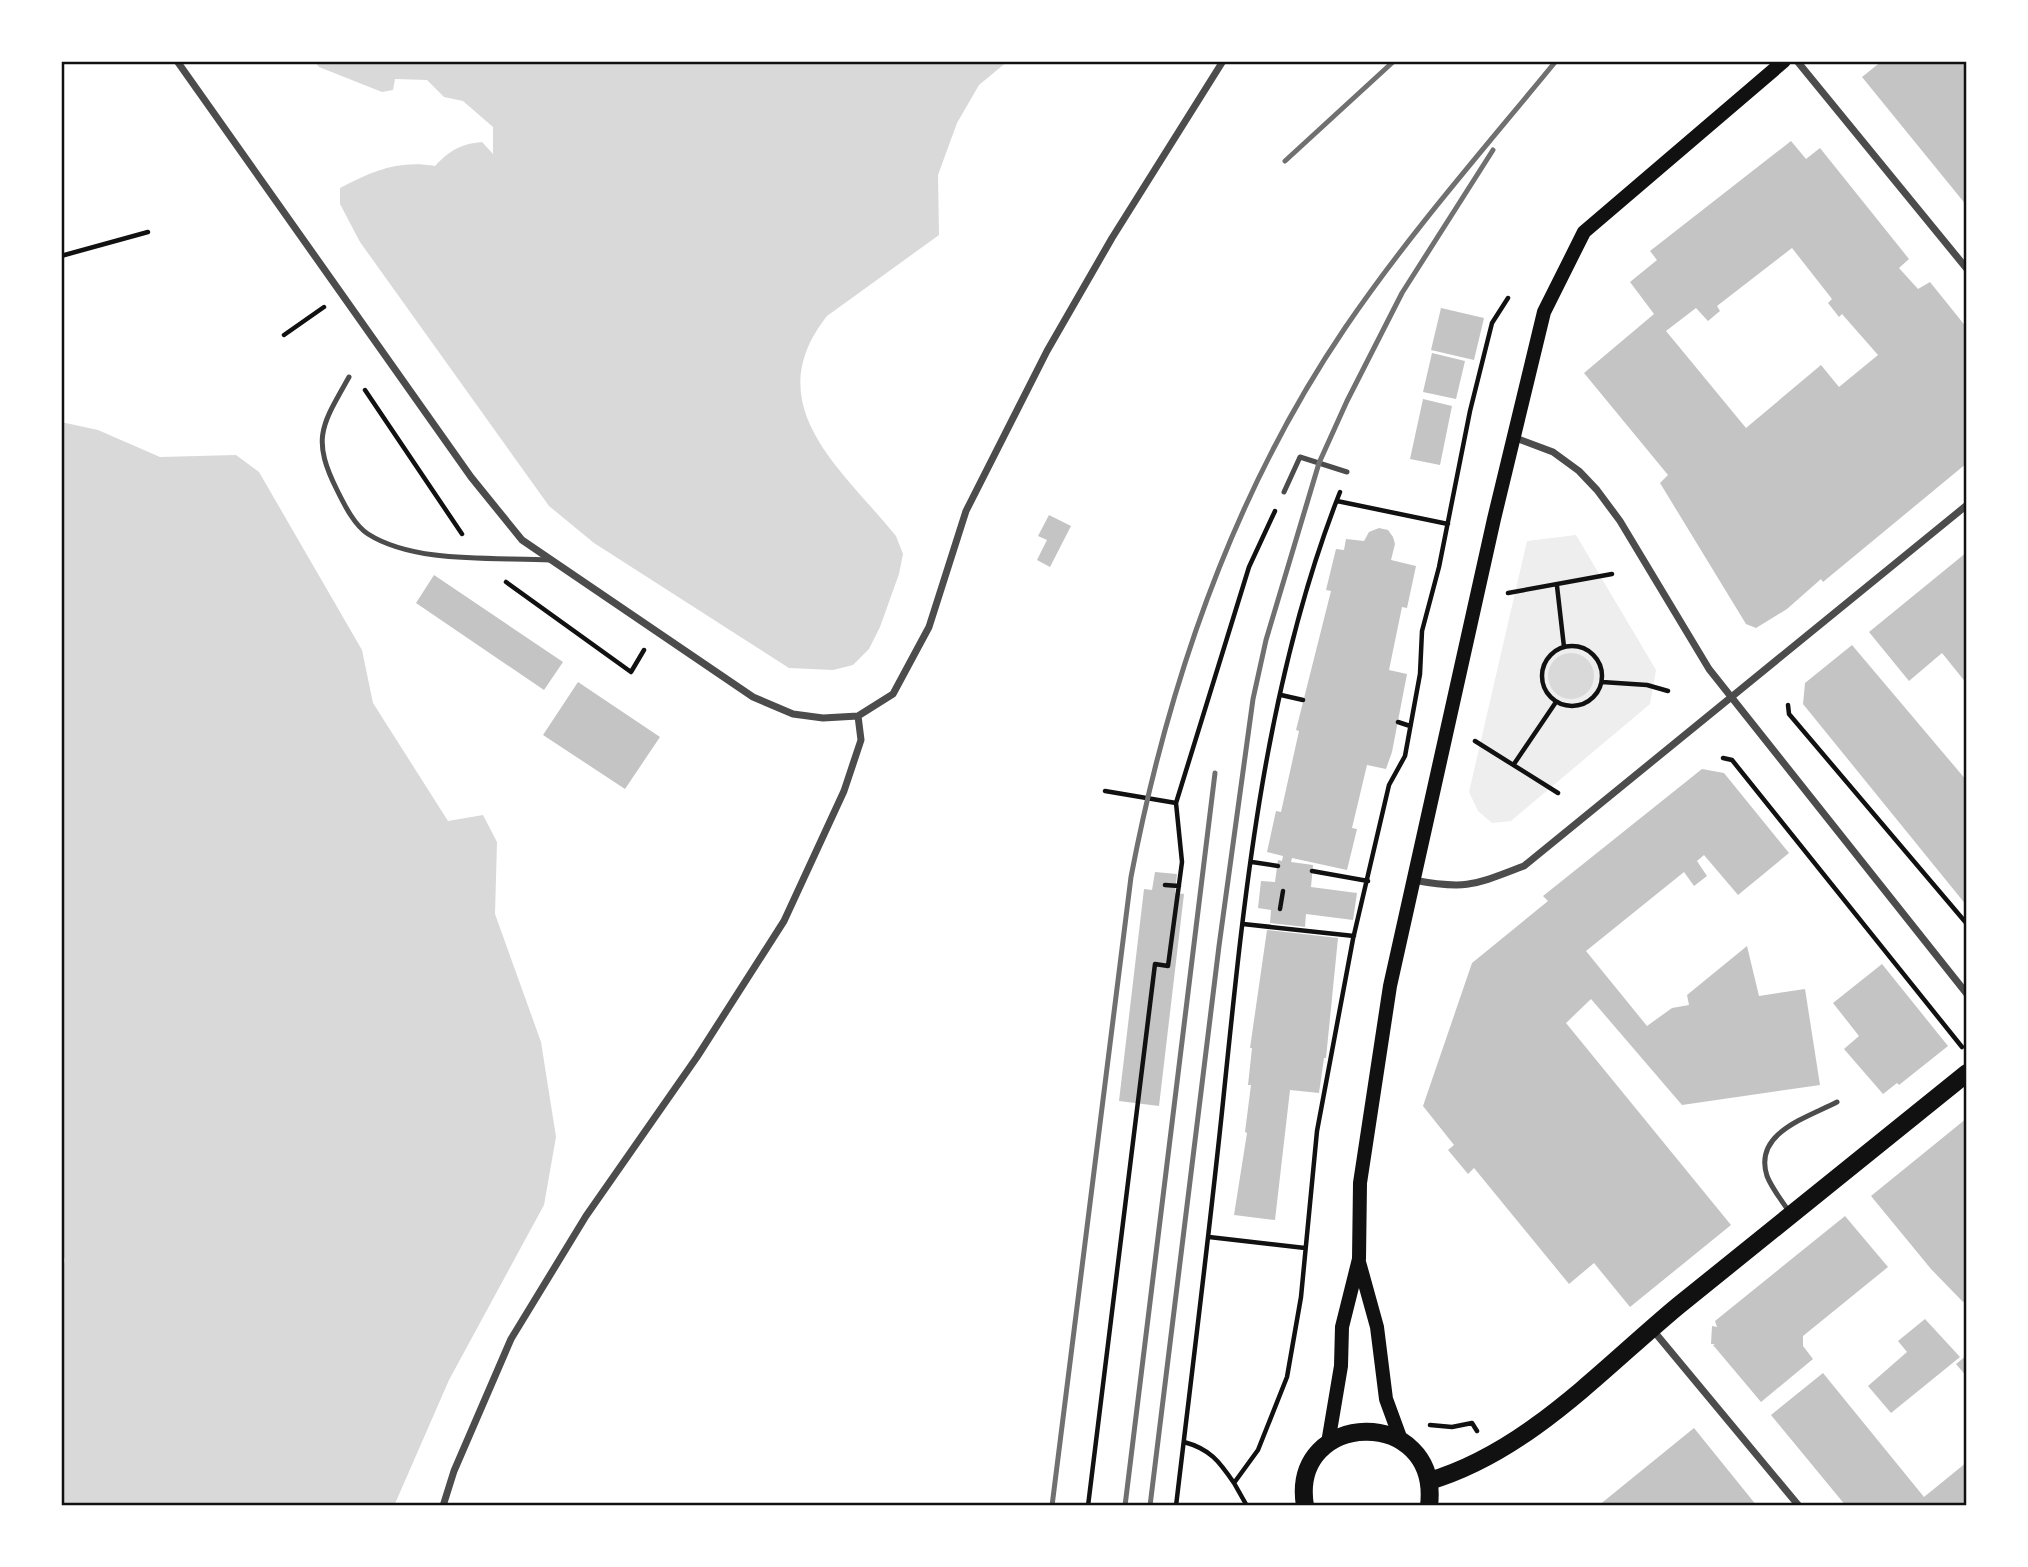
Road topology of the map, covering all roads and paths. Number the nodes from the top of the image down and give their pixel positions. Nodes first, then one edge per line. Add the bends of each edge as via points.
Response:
1 (177, 61) edge
2 (1223, 61) edge
3 (1784, 61) edge
4 (1797, 61) edge
5 (148, 232) dead end
6 (61, 256) edge
7 (1967, 270) edge
8 (341, 294) junction
9 (1508, 299) dead end
10 (284, 335) dead end
11 (349, 377) dead end
12 (1513, 437) junction
13 (1347, 472) dead end
14 (1344, 482) dead end
15 (1284, 492) joint
16 (1337, 501) junction
17 (1967, 505) edge
18 (1448, 524) junction
19 (552, 560) junction
20 (1612, 574) dead end
21 (1556, 585) junction
22 (1508, 593) dead end
23 (1564, 647) junction
24 (1601, 682) junction
25 (1668, 691) dead end
26 (1281, 695) junction
27 (1731, 697) junction
28 (1303, 700) dead end
29 (1556, 702) junction
30 (1788, 705) dead end
31 (858, 716) junction
32 (1398, 722) dead end
33 (1410, 726) junction
34 (1475, 741) dead end
35 (1723, 758) dead end
36 (1514, 764) junction
37 (1105, 791) dead end
38 (1558, 793) dead end
39 (1176, 803) junction
40 (1252, 862) junction
41 (1278, 866) dead end
42 (1312, 872) dead end
43 (1412, 880) junction
44 (1368, 881) junction
45 (1165, 885) dead end
46 (1179, 886) junction
47 (1283, 891) dead end
48 (1280, 909) dead end
49 (1243, 924) junction
50 (1967, 924) edge
51 (1354, 936) junction
52 (1967, 994) edge
53 (1967, 1054) edge
54 (1967, 1073) edge
55 (1837, 1102) dead end
56 (1791, 1215) junction
57 (1209, 1237) junction
58 (1305, 1248) junction
59 (1359, 1259) junction
60 (1652, 1329) junction
61 (1401, 1440) junction
62 (1184, 1442) junction
63 (1328, 1443) junction
64 (1429, 1481) junction
65 (1234, 1483) junction
66 (443, 1506) edge
67 (1088, 1506) edge
68 (1176, 1506) edge
69 (1247, 1506) edge
70 (1305, 1506) edge
71 (1429, 1506) edge
72 (1799, 1506) edge

1 - 8 street
2 - 31 street via 1047,351 966,510 929,627 893,694
3 - 12 main road via 1584,232 1544,312
4 - 7 street
5 - 6 path
8 - 10 path
8 - 19 street via 471,477 522,540
9 - 18 path via 1492,323
11 - 19 lane via 323,426 323,460 344,504 365,532 394,547 427,554
12 - 27 street via 1553,452 1597,490
12 - 43 main road
13 - 15 lane via 1300,457
14 - 16 path
15 - 39 path via 1249,567
16 - 18 path
16 - 26 path via 1291,642
17 - 27 street
18 - 33 path via 1422,631
19 - 31 street via 753,696 793,714 822,719
20 - 21 path
21 - 22 path
21 - 23 path
23 - 24 path via 1590,652 1601,669
23 - 29 path via 1544,663 1541,677
24 - 25 path
24 - 29 path via 1583,705
26 - 28 path
26 - 40 path
27 - 43 street via 1524,866 1473,886
27 - 52 street
29 - 36 path
30 - 50 path via 1789,714
31 - 66 street via 861,740 844,791 784,920 586,1216 511,1339
32 - 33 path
33 - 44 path via 1405,756 1389,785
34 - 36 path
35 - 53 path via 1732,760
36 - 38 path
37 - 39 path
39 - 46 path via 1182,862
40 - 41 path
40 - 49 path
42 - 44 path
43 - 59 main road via 1390,986 1360,1182
44 - 51 path
45 - 46 path
46 - 67 path via 1168,966 1155,964
47 - 48 path
49 - 51 path
49 - 57 path
51 - 58 path via 1317,1131
54 - 56 main road
55 - 56 lane via 1785,1129 1767,1144 1764,1162 1768,1178
56 - 60 main road
57 - 58 path
57 - 62 path
58 - 65 path via 1287,1377 1258,1450
59 - 61 main road via 1377,1327 1386,1399
59 - 63 main road via 1342,1327
60 - 64 main road via 1596,1380 1490,1455
60 - 72 street
61 - 63 main road via 1364,1430
61 - 64 main road via 1423,1465
62 - 65 path via 1216,1457
62 - 68 path
63 - 70 main road via 1309,1466
64 - 71 main road
65 - 69 path

